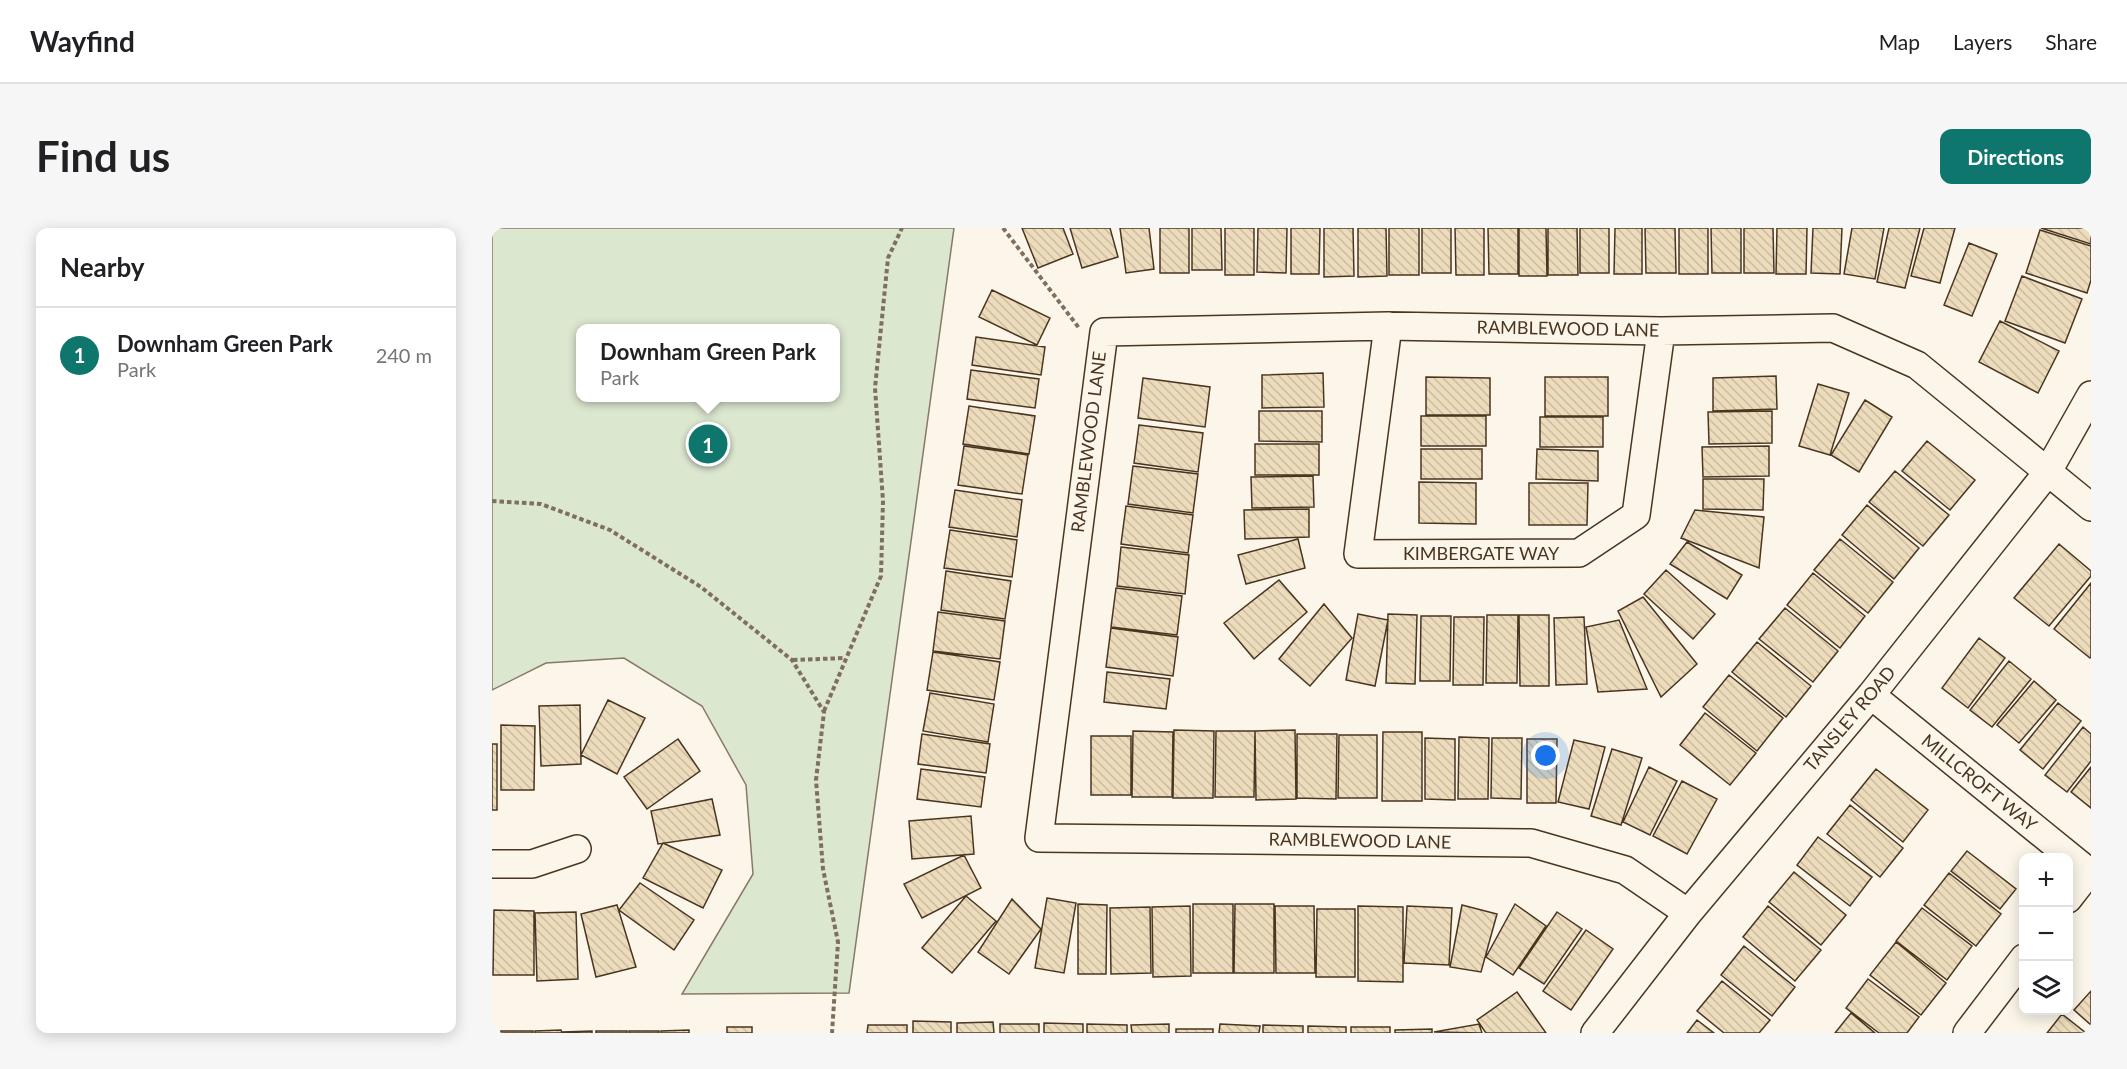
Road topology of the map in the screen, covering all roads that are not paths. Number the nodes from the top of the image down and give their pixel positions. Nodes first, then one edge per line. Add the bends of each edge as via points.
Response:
1 (1388, 326) junction
2 (1661, 331) junction
3 (2091, 395) edge
4 (2048, 473) junction
5 (2091, 507) edge
6 (1871, 695) junction
7 (577, 849) dead end
8 (2066, 853) edge
9 (2073, 859) edge
10 (492, 864) edge
11 (2073, 893) edge
12 (1689, 913) junction
13 (2022, 961) edge
14 (1595, 1033) edge
15 (1967, 1033) edge

1 - 2 street, RAMBLEWOOD LANE
1 - 2 street, KIMBERGATE WAY via 1358,554 1580,553 1636,515
1 - 12 street, RAMBLEWOOD LANE via 1104,332 1039,838 1530,843 1625,870
2 - 4 street, RAMBLEWOOD LANE via 1833,328 1917,364
3 - 4 street, TANSLEY ROAD
4 - 5 street, RAMBLEWOOD LANE
4 - 6 street, TANSLEY ROAD
6 - 8 street, MILLCROFT WAY
6 - 12 street, TANSLEY ROAD
7 - 10 street via 532,864
9 - 11 street, MILLCROFT WAY via 2089,872
12 - 14 street, TANSLEY ROAD
13 - 15 street

